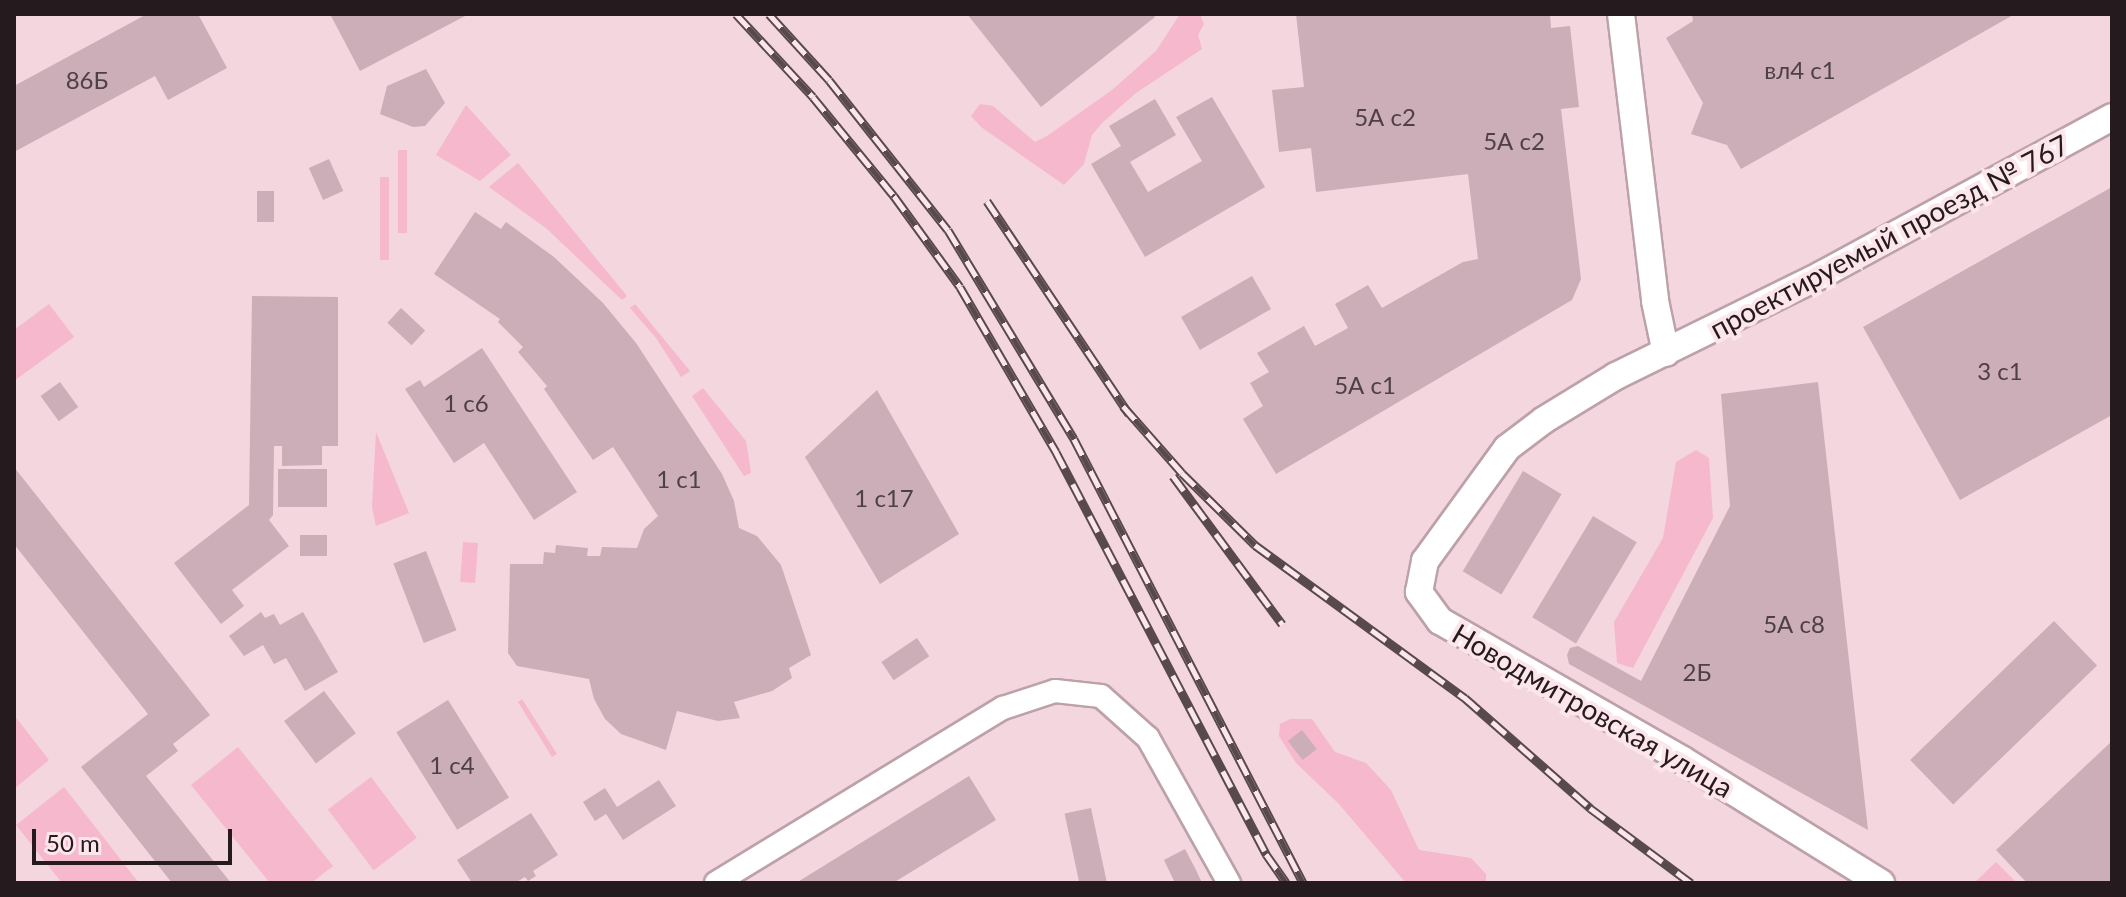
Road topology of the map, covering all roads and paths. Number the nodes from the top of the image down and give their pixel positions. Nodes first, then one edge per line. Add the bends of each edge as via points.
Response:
1 (1621, 14) edge
2 (2112, 117) edge
3 (1666, 353) junction
4 (716, 883) edge
5 (1229, 883) edge
6 (1881, 883) edge

1 - 3 street via 1655,301
2 - 3 street, проектируемый проезд № 767 via 1849,261
3 - 6 street, Новодмитровская улица via 1616,376 1507,448 1425,561 1419,592 1440,621 1683,760
4 - 5 street via 1003,708 1055,691 1101,696 1148,738

